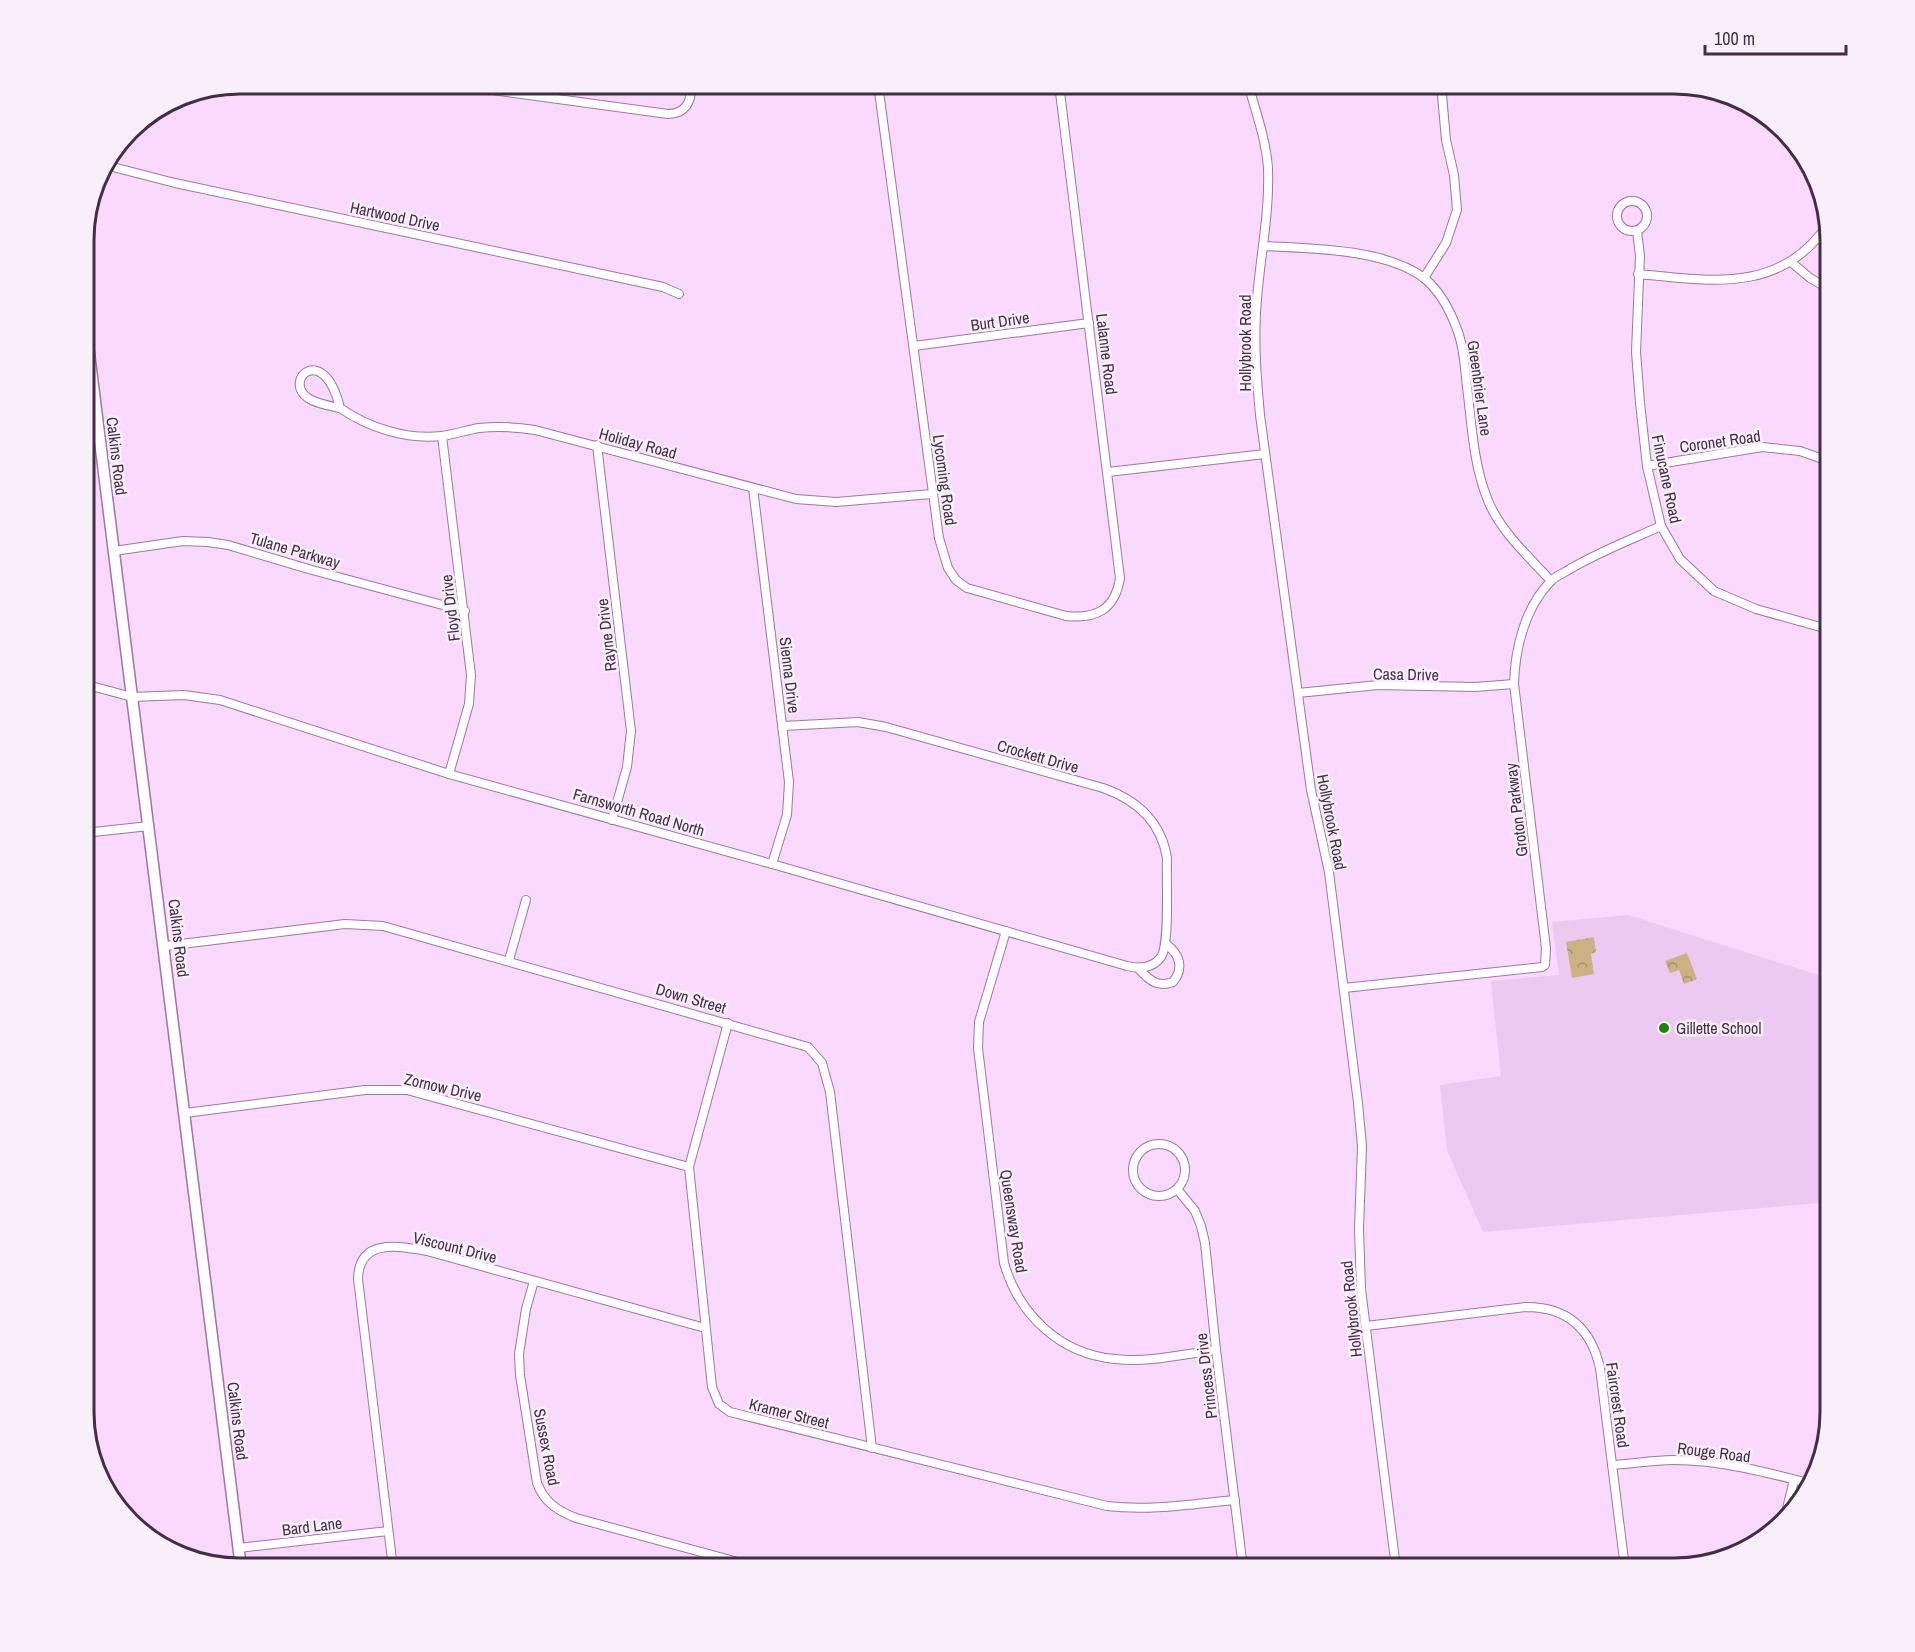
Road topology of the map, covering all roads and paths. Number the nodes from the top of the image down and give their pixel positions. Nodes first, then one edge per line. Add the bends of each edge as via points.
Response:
1 (527, 94) edge
2 (690, 94) edge
3 (879, 94) edge
4 (1060, 94) edge
5 (1250, 94) edge
6 (1442, 94) edge
7 (114, 167) edge
8 (1636, 231) dead end
9 (1820, 234) edge
10 (1264, 246) junction
11 (1791, 262) junction
12 (1638, 274) junction
13 (1424, 278) junction
14 (1820, 284) edge
15 (679, 294) dead end
16 (1089, 323) junction
17 (914, 346) junction
18 (340, 408) junction
19 (95, 425) edge
20 (442, 436) junction
21 (597, 445) junction
22 (1265, 454) junction
23 (1820, 458) edge
24 (1647, 466) junction
25 (1108, 472) junction
26 (753, 488) junction
27 (932, 494) junction
28 (1661, 526) junction
29 (114, 551) junction
30 (1551, 581) junction
31 (465, 611) junction
32 (1820, 627) edge
33 (1514, 684) junction
34 (95, 687) edge
35 (1298, 693) junction
36 (132, 697) junction
37 (783, 726) junction
38 (449, 774) junction
39 (612, 820) junction
40 (149, 826) junction
41 (95, 832) edge
42 (772, 864) junction
43 (526, 900) dead end
44 (1006, 931) junction
45 (1166, 944) junction
46 (165, 946) junction
47 (509, 960) junction
48 (1138, 968) junction
49 (1344, 988) junction
50 (728, 1023) junction
51 (185, 1113) junction
52 (689, 1167) junction
53 (1178, 1189) junction
54 (534, 1281) junction
55 (1366, 1326) junction
56 (705, 1328) junction
57 (1216, 1350) junction
58 (872, 1448) junction
59 (1612, 1465) junction
60 (1794, 1480) junction
61 (1802, 1482) edge
62 (1235, 1500) junction
63 (1789, 1502) edge
64 (388, 1531) junction
65 (239, 1548) junction
66 (240, 1558) edge
67 (392, 1558) edge
68 (723, 1558) edge
69 (1242, 1558) edge
70 (1395, 1558) edge
71 (1624, 1558) edge

1 - 2 street via 668,114 682,111 690,102
3 - 17 street, Lycoming Road
4 - 16 street, Lalanne Road
5 - 10 street, Hollybrook Road via 1267,160
6 - 13 street via 1457,210 1446,243
7 - 15 street, Hartwood Drive via 663,287
8 - 12 street, Finucane Road
9 - 11 street
10 - 13 street, Greenbrier Lane via 1324,249 1378,259
10 - 22 street, Hollybrook Road via 1256,314 1256,371
11 - 12 street via 1763,275 1736,280
11 - 14 street
12 - 24 street, Finucane Road via 1636,352
13 - 30 street, Greenbrier Lane via 1438,293 1458,333 1475,453 1487,500 1516,543
16 - 17 street, Burt Drive
16 - 25 street, Lalanne Road
17 - 27 street, Lycoming Road
18 - 18 street, Holiday Road via 330,379 321,371 303,374 302,393 309,399
18 - 20 street, Holiday Road via 381,429
19 - 29 main road, Calkins Road
20 - 21 street, Holiday Road via 517,427
20 - 31 street, Floyd Drive
21 - 26 street, Holiday Road
21 - 39 street, Rayne Drive via 631,731 627,767
22 - 25 street
22 - 35 street, Hollybrook Road
23 - 24 street, Coronet Road via 1800,451 1762,447
24 - 28 street, Finucane Road
25 - 27 street, Lycoming Road via 1120,578 1112,602 1090,616 1057,613 980,592 956,580 942,554
26 - 27 street, Holiday Road via 817,502
26 - 37 street, Sienna Drive
28 - 30 street, Groton Parkway via 1602,552
28 - 32 street, Finucane Road via 1680,559 1714,591 1756,609
29 - 31 street, Tulane Parkway via 183,542 228,545
29 - 36 main road, Calkins Road
30 - 33 street, Groton Parkway via 1524,626
31 - 38 street, Floyd Drive via 470,695
33 - 35 street, Casa Drive via 1378,686
33 - 49 street, Groton Parkway via 1545,965
34 - 36 street, Farnsworth Road North
35 - 49 street, Hollybrook Road via 1311,790 1329,872
36 - 38 street, Farnsworth Road North via 184,695 220,700
36 - 40 main road, Calkins Road
37 - 42 street, Sienna Drive via 789,805
37 - 45 street, Crockett Drive via 827,722 879,725 1119,794 1145,812 1165,846
38 - 39 street, Farnsworth Road North
39 - 42 street, Farnsworth Road North
40 - 41 street
40 - 46 main road, Calkins Road
42 - 44 street, Farnsworth Road North
43 - 47 street
44 - 48 street, Farnsworth Road North
44 - 57 street, Queensway Road via 979,1022 978,1048 1004,1263 1014,1291 1043,1328 1083,1352 1129,1360
45 - 48 street via 1157,962
45 - 48 street, Crockett Drive via 1179,960 1180,971 1173,981 1154,982
46 - 47 street, Down Street via 361,924 383,926
46 - 51 main road, Calkins Road
47 - 50 street, Down Street
49 - 55 street, Hollybrook Road via 1361,1129 1359,1257
50 - 52 street, Kramer Street
50 - 58 street, Down Street via 808,1047 826,1071
51 - 52 street, Zornow Drive via 365,1090 407,1090
51 - 65 main road, Calkins Road
52 - 56 street, Kramer Street
53 - 53 street via 1162,1196 1146,1192 1133,1171 1138,1154 1152,1145 1169,1146 1176,1151 1185,1165
53 - 57 street, Princess Drive via 1201,1226
54 - 56 street, Viscount Drive
54 - 64 street, Viscount Drive via 405,1248 378,1249 360,1263 358,1280
54 - 68 street, Sussex Road via 521,1333 520,1364 537,1483 545,1498 557,1510 576,1518
55 - 59 street, Faircrest Road via 1526,1307 1549,1309 1566,1316 1589,1338 1597,1356
55 - 70 street, Hollybrook Road
56 - 58 street, Kramer Street via 712,1387 725,1409
57 - 62 street, Princess Drive
58 - 62 street, Kramer Street via 1107,1506 1167,1508
59 - 60 street, Rouge Road via 1672,1460 1706,1462
59 - 71 street, Faircrest Road
60 - 61 street, Rouge Road
60 - 63 street
62 - 69 street, Princess Drive
64 - 65 street, Bard Lane
64 - 67 street, Viscount Drive
65 - 66 main road, Calkins Road

